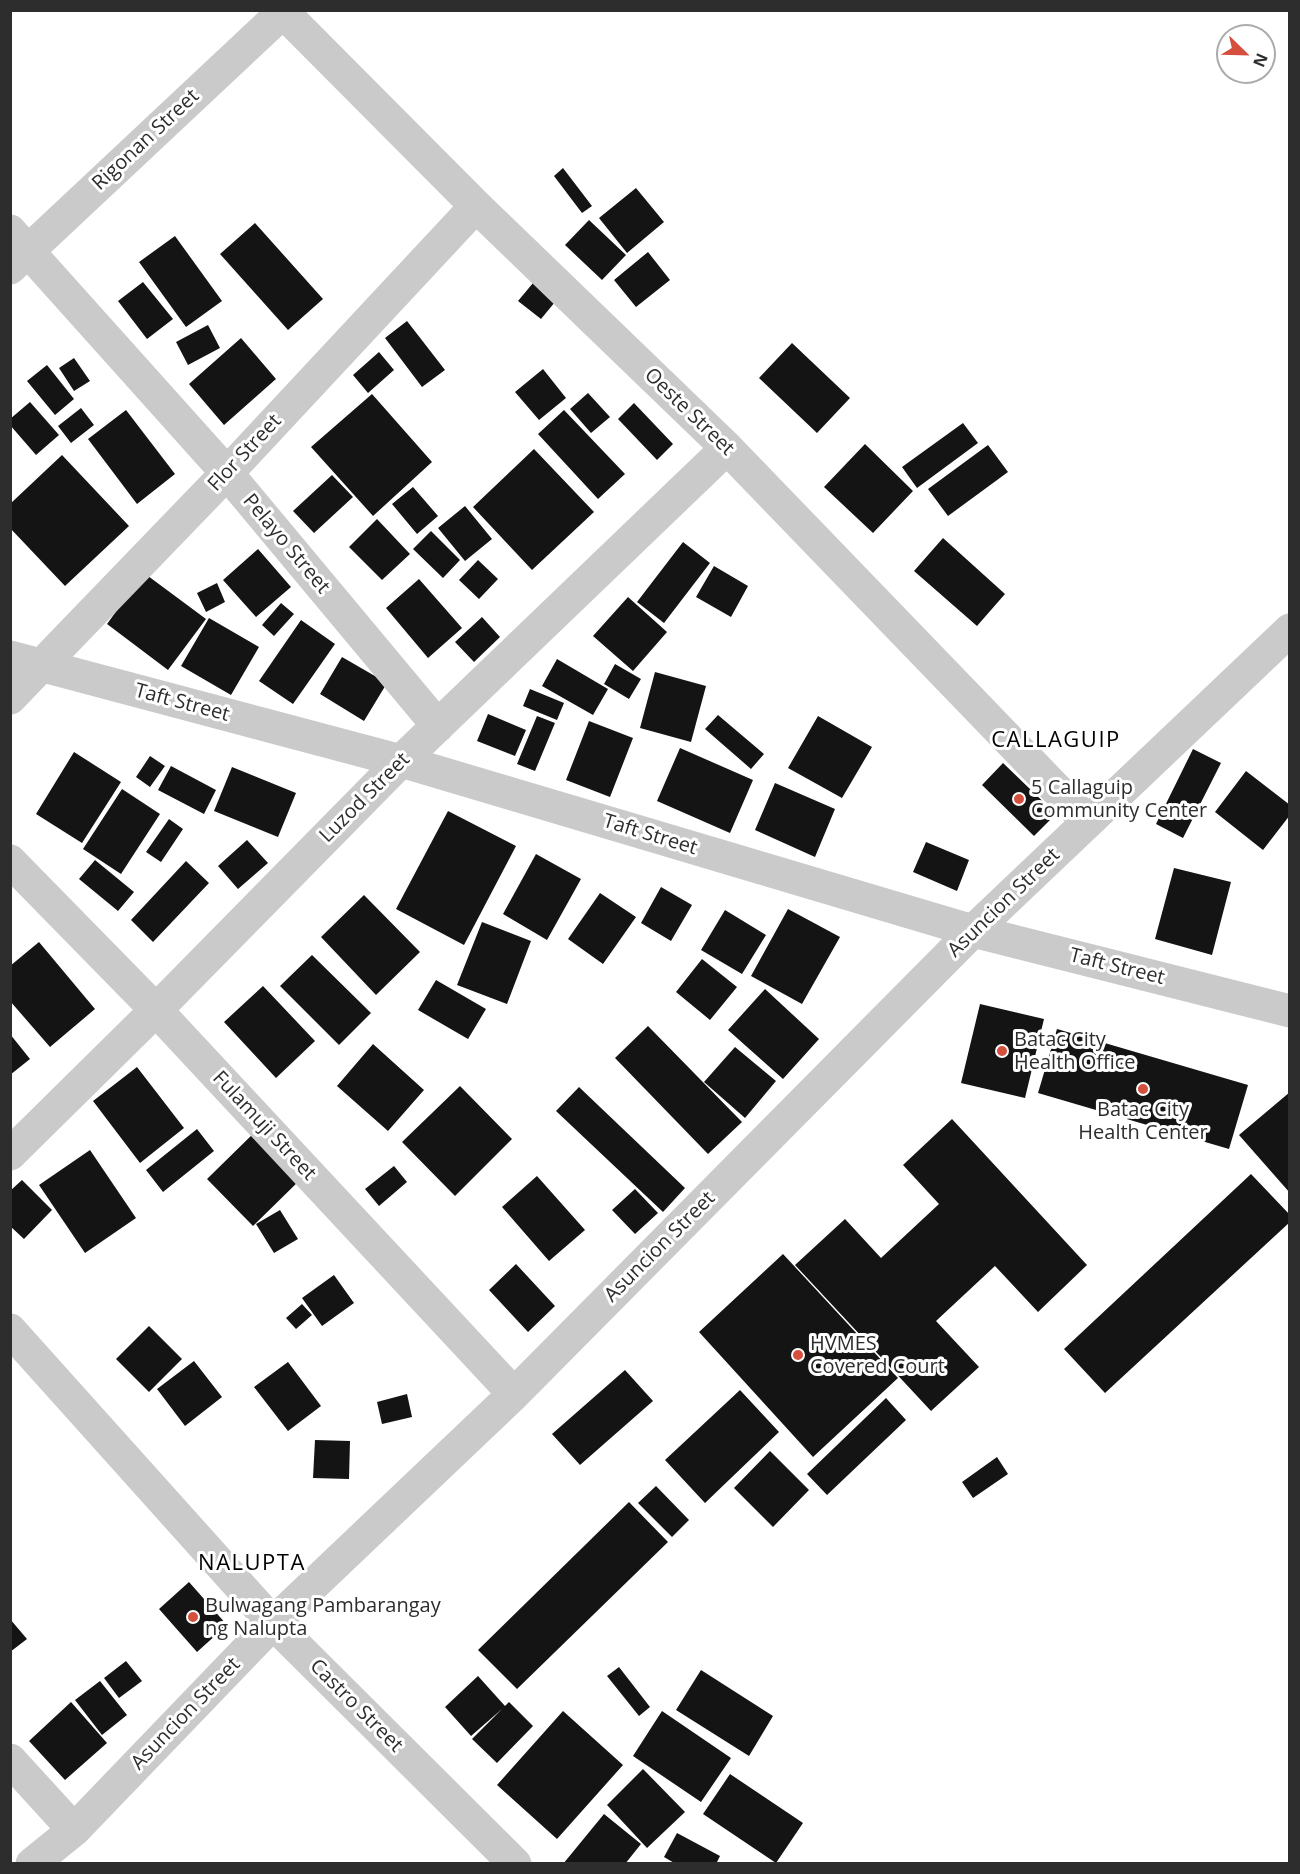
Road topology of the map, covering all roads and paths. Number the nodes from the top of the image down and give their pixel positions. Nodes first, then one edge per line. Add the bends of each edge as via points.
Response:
1 (282, 11) edge
2 (476, 206) junction
3 (16, 250) edge
4 (727, 448) junction
5 (226, 473) junction
6 (1290, 630) edge
7 (25, 661) edge
8 (10, 698) edge
9 (438, 726) junction
10 (401, 761) junction
11 (1088, 822) junction
12 (10, 861) edge
13 (973, 931) junction
14 (156, 1010) junction
15 (1290, 1011) edge
16 (10, 1154) edge
17 (10, 1330) edge
18 (514, 1394) junction
19 (273, 1623) junction
20 (10, 1760) edge
21 (74, 1830) junction
22 (32, 1863) edge
23 (515, 1863) edge

1 - 2 street, Oeste Street
1 - 3 street, Rigonan Street
2 - 4 street, Oeste Street
2 - 5 street, Flor Street
3 - 5 street, Pelayo Street
4 - 9 street, Luzod Street
4 - 11 street, Oeste Street
5 - 7 street, Flor Street
5 - 9 street, Pelayo Street
6 - 11 street, Asuncion Street
7 - 8 street, Flor Street
7 - 10 street, Taft Street
9 - 10 street, Luzod Street
10 - 13 street, Taft Street
10 - 14 street, Luzod Street
11 - 13 street, Asuncion Street
12 - 14 street, Fulamuji Street
13 - 15 street, Taft Street
13 - 18 street, Asuncion Street
14 - 16 street, Luzod Street
14 - 18 street, Fulamuji Street
17 - 19 street, Castro Street
18 - 19 street, Asuncion Street
19 - 21 street, Asuncion Street
19 - 23 street, Castro Street
20 - 21 street
21 - 22 street, Asuncion Street

